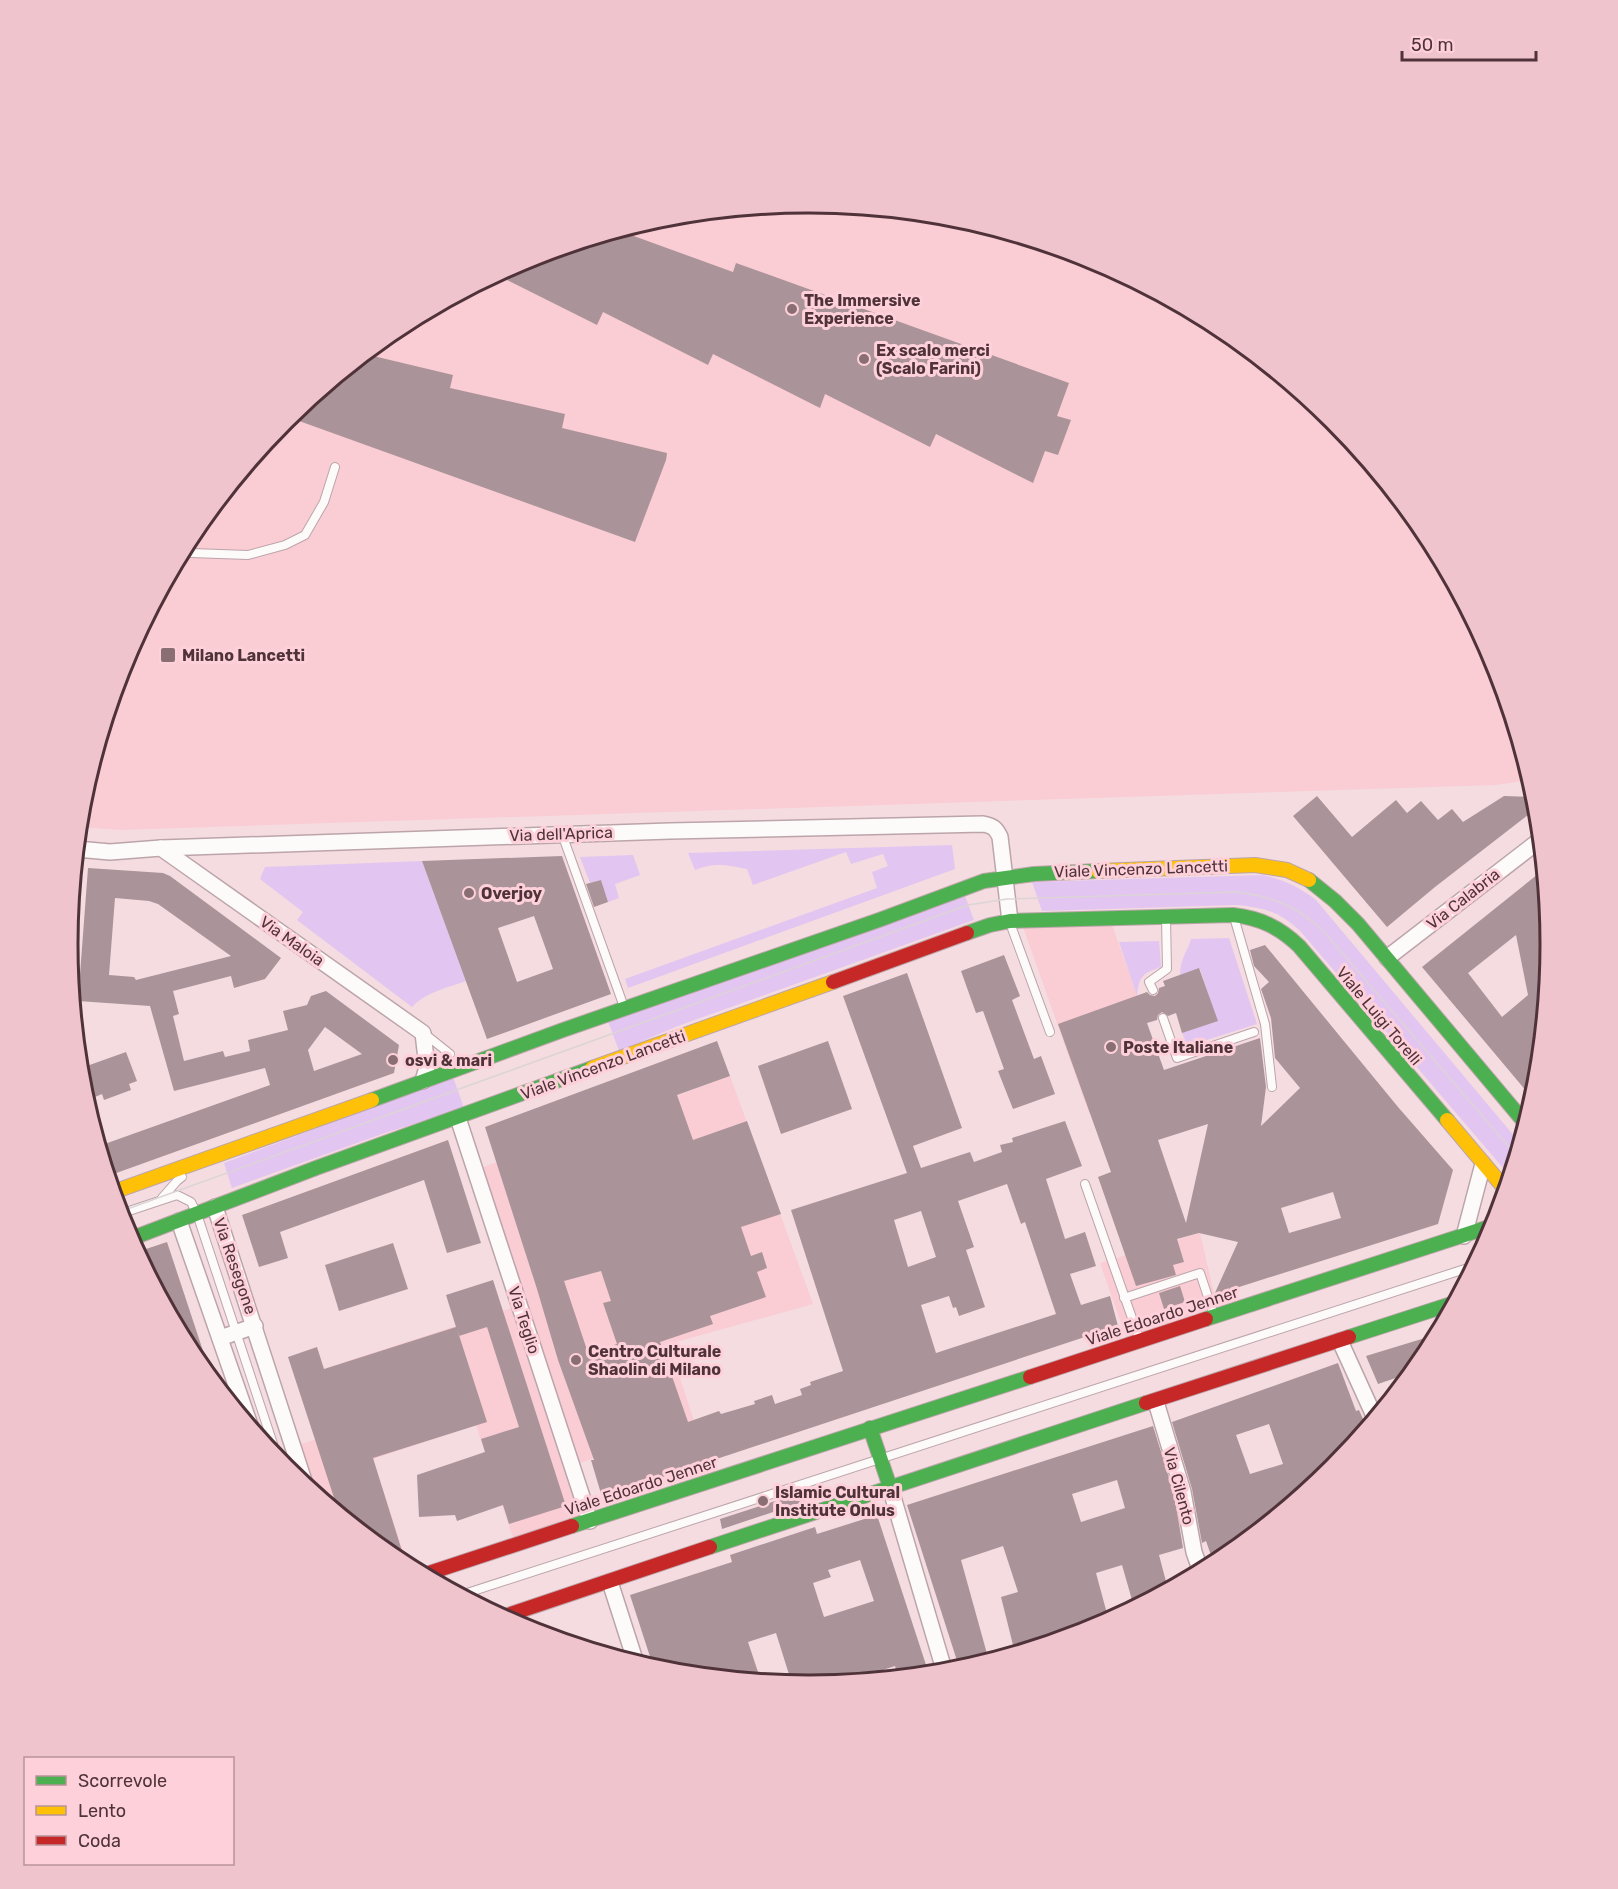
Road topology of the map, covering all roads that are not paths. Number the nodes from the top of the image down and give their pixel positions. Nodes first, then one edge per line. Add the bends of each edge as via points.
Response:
1 (335, 467) dead end
2 (191, 553) dead end
3 (562, 834) junction
4 (1533, 845) edge
5 (161, 848) junction
6 (84, 850) edge
7 (1005, 877) junction
8 (1233, 915) junction
9 (1166, 917) junction
10 (1010, 921) junction
11 (1387, 958) junction
12 (1153, 990) dead end
13 (625, 1009) junction
14 (1163, 1018) dead end
15 (1050, 1032) dead end
16 (1254, 1032) dead end
17 (423, 1033) junction
18 (450, 1053) dead end
19 (423, 1081) junction
20 (1272, 1087) dead end
21 (1520, 1113) edge
22 (458, 1118) junction
23 (203, 1162) junction
24 (1483, 1164) junction
25 (1500, 1183) edge
26 (1085, 1184) dead end
27 (121, 1189) edge
28 (161, 1200) junction
29 (214, 1207) junction
30 (129, 1211) edge
31 (197, 1214) junction
32 (179, 1221) junction
33 (1481, 1230) edge
34 (139, 1236) edge
35 (1464, 1236) junction
36 (1464, 1269) edge
37 (1124, 1298) junction
38 (1444, 1306) edge
39 (1214, 1317) junction
40 (255, 1326) junction
41 (237, 1331) junction
42 (220, 1338) junction
43 (1140, 1341) junction
44 (1340, 1341) junction
45 (1156, 1402) junction
46 (244, 1408) edge
47 (1372, 1411) edge
48 (870, 1428) junction
49 (272, 1440) edge
50 (881, 1460) junction
51 (300, 1469) edge
52 (890, 1487) junction
53 (590, 1521) junction
54 (1198, 1563) edge
55 (433, 1572) edge
56 (610, 1582) junction
57 (470, 1592) edge
58 (514, 1613) edge
59 (633, 1654) edge
60 (942, 1663) edge

1 - 2 lane via 324,502 305,535 248,555
3 - 5 street, Via dell'Aprica
3 - 7 street, Via dell'Aprica via 983,824 996,829 1000,837
3 - 13 lane
4 - 11 street, Via Calabria
5 - 6 street, Via dell'Aprica
5 - 17 street, Via Maloia
7 - 10 street
7 - 11 main road, Viale Vincenzo Lancetti via 1278,866 1304,876 1324,890
7 - 13 main road, Viale Vincenzo Lancetti via 984,881
8 - 9 main road, Viale Vincenzo Lancetti
8 - 20 lane via 1265,1024
8 - 24 main road, Viale Luigi Torelli via 1270,923 1299,946
9 - 10 main road, Viale Vincenzo Lancetti
9 - 12 lane via 1167,969 1149,982
10 - 15 lane
10 - 22 main road, Viale Vincenzo Lancetti
11 - 21 main road
13 - 19 main road, Viale Vincenzo Lancetti
14 - 16 lane via 1177,1058
17 - 18 lane, Via Maloia
17 - 19 street via 427,1067
19 - 23 main road, Viale Vincenzo Lancetti
22 - 29 main road, Viale Vincenzo Lancetti
22 - 53 street, Via Teglio
23 - 27 main road, Viale Vincenzo Lancetti
23 - 28 lane, Viale Vincenzo Lancetti via 177,1180
24 - 25 main road, Viale Luigi Torelli
24 - 35 street
26 - 37 lane
28 - 30 lane
28 - 31 lane via 184,1197
29 - 31 main road, Viale Vincenzo Lancetti
29 - 40 street, Via Resegone
31 - 32 main road, Viale Vincenzo Lancetti
31 - 41 lane, Via Resegone
32 - 34 main road, Viale Vincenzo Lancetti
32 - 42 street
33 - 35 main road, Viale Edoardo Jenner
35 - 39 main road, Viale Edoardo Jenner
36 - 50 lane
37 - 39 lane via 1200,1273
37 - 43 lane
38 - 44 main road
39 - 43 main road, Viale Edoardo Jenner
40 - 41 street, Via Resegone
40 - 51 street, Via Resegone
41 - 42 street, Via Resegone
41 - 49 lane, Via Resegone
42 - 46 street
43 - 48 main road, Viale Edoardo Jenner
44 - 45 main road
44 - 47 street
45 - 52 main road
45 - 54 street, Via Cilento via 1183,1492
48 - 50 main road
48 - 53 main road, Viale Edoardo Jenner
50 - 52 main road
50 - 57 lane
52 - 56 main road
52 - 60 street
53 - 55 main road, Viale Edoardo Jenner
56 - 58 main road
56 - 59 street

